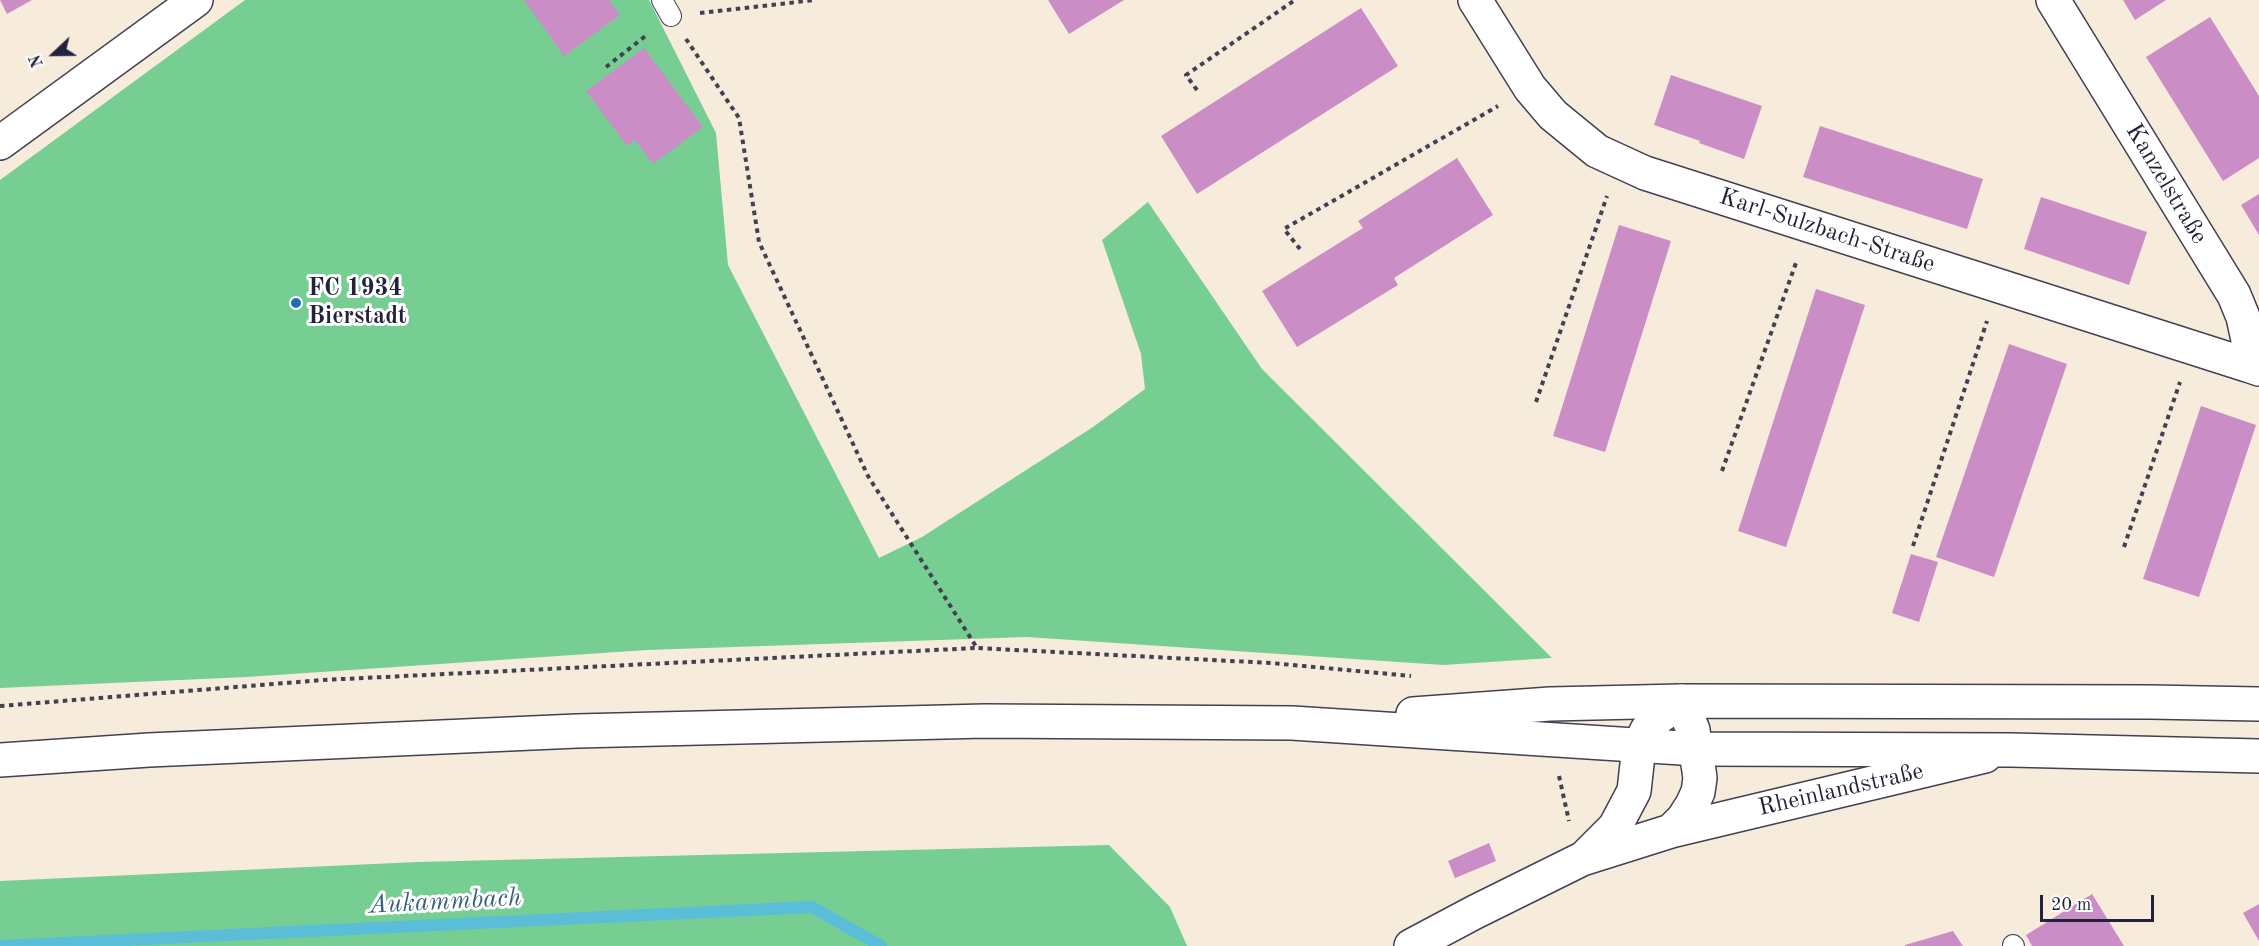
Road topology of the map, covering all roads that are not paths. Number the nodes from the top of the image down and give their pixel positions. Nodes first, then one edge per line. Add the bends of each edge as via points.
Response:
1 (196, 0) edge
2 (1475, 0) edge
3 (2053, 0) edge
4 (0, 143) edge
5 (2253, 367) edge
6 (1681, 701) junction
7 (2259, 704) edge
8 (1292, 723) junction
9 (1639, 746) junction
10 (1697, 749) junction
11 (2011, 750) junction
12 (2259, 756) edge
13 (2, 760) edge
14 (1671, 831) junction
15 (1582, 859) junction
16 (1412, 946) edge

1 - 4 main road
2 - 5 main road, Karl-Sulzbach-Straße via 1530,88 1553,115 1598,151 1619,161 1645,173
3 - 5 main road, Kanzelstraße via 2234,295 2243,317
6 - 7 main road
6 - 8 main road via 1550,704
6 - 9 main road, Rheinlandstraße via 1655,720
6 - 10 main road
8 - 9 main road
8 - 13 main road via 985,721 577,731
9 - 10 main road
9 - 15 main road, Rheinlandstraße via 1634,791 1615,827
10 - 11 main road
10 - 14 main road via 1698,792 1683,819
11 - 12 main road
11 - 14 main road, Rheinlandstraße
14 - 15 main road, Rheinlandstraße
15 - 16 main road, Rheinlandstraße

